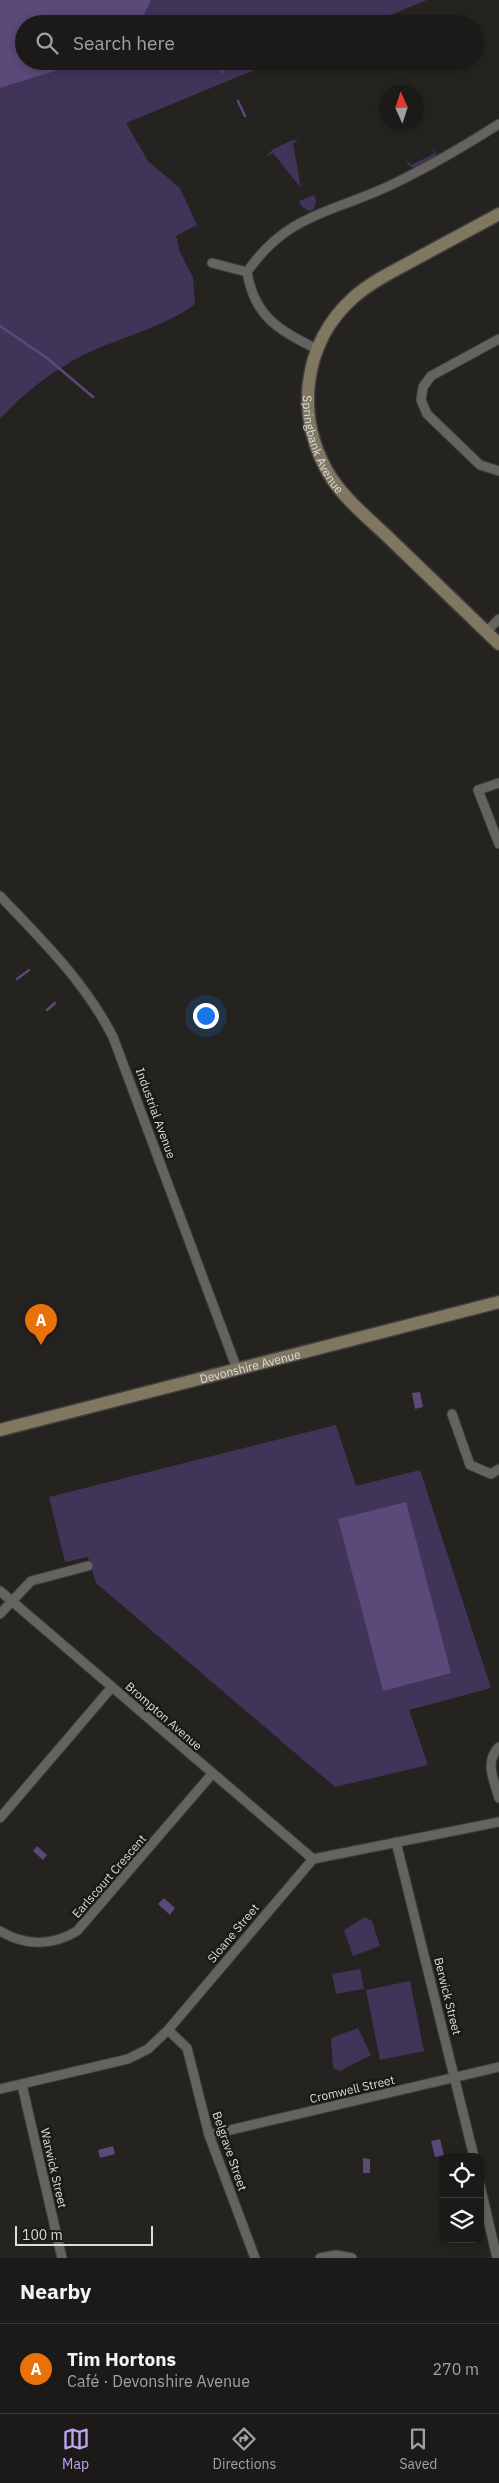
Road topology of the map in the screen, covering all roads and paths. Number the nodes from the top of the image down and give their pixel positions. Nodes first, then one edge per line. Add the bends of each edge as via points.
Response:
1 (499, 124) edge
2 (499, 214) edge
3 (212, 263) dead end
4 (247, 272) junction
5 (499, 339) edge
6 (317, 349) junction
7 (499, 470) edge
8 (499, 619) edge
9 (486, 632) junction
10 (499, 644) edge
11 (499, 783) edge
12 (499, 844) edge
13 (0, 896) edge
14 (499, 1302) edge
15 (237, 1369) junction
16 (452, 1414) dead end
17 (0, 1430) edge
18 (495, 1471) edge
19 (88, 1566) dead end
20 (0, 1591) edge
21 (11, 1601) junction
22 (0, 1614) edge
23 (112, 1687) junction
24 (499, 1747) edge
25 (212, 1774) junction
26 (499, 1798) edge
27 (0, 1818) edge
28 (499, 1822) edge
29 (396, 1842) junction
30 (313, 1859) junction
31 (0, 1932) edge
32 (168, 2030) junction
33 (499, 2067) edge
34 (456, 2078) junction
35 (22, 2085) junction
36 (0, 2090) edge
37 (209, 2135) junction
38 (473, 2153) edge
39 (483, 2198) edge
40 (62, 2258) edge
41 (255, 2258) edge
42 (320, 2258) edge
43 (352, 2258) edge
44 (497, 2258) edge

1 - 4 street via 456,152 405,178 292,226 266,247
2 - 6 main road, Springbank Avenue via 362,290 335,318
3 - 4 street
4 - 6 street via 257,303 275,326
5 - 7 street via 431,376 423,387 421,400 427,414 480,466
6 - 9 main road, Springbank Avenue via 310,371 307,404 312,436 324,465 348,498
8 - 9 street
9 - 10 main road, Springbank Avenue
11 - 12 street via 478,790
13 - 15 street, Industrial Avenue via 72,973 114,1037
14 - 15 main road, Devonshire Avenue
15 - 17 main road, Devonshire Avenue
16 - 18 street via 470,1465
19 - 21 street via 30,1581
20 - 21 street, Brompton Avenue
21 - 22 street
21 - 23 street, Brompton Avenue
23 - 25 street, Brompton Avenue
23 - 27 street
24 - 26 street via 490,1765
25 - 30 street, Brompton Avenue
25 - 31 street, Earlscourt Crescent via 77,1931 60,1939 34,1943 10,1938
28 - 29 street
29 - 30 street
29 - 34 street, Berwick Street
30 - 32 street, Sloane Street
32 - 35 street, Sloane Street via 148,2049 128,2059
32 - 37 street, Belgrave Street via 187,2048
33 - 34 street, Cromwell Street
34 - 37 street, Cromwell Street
34 - 38 street, Berwick Street
35 - 36 street, Sloane Street
35 - 40 street, Warwick Street
37 - 41 street, Belgrave Street
39 - 44 street
42 - 43 street

